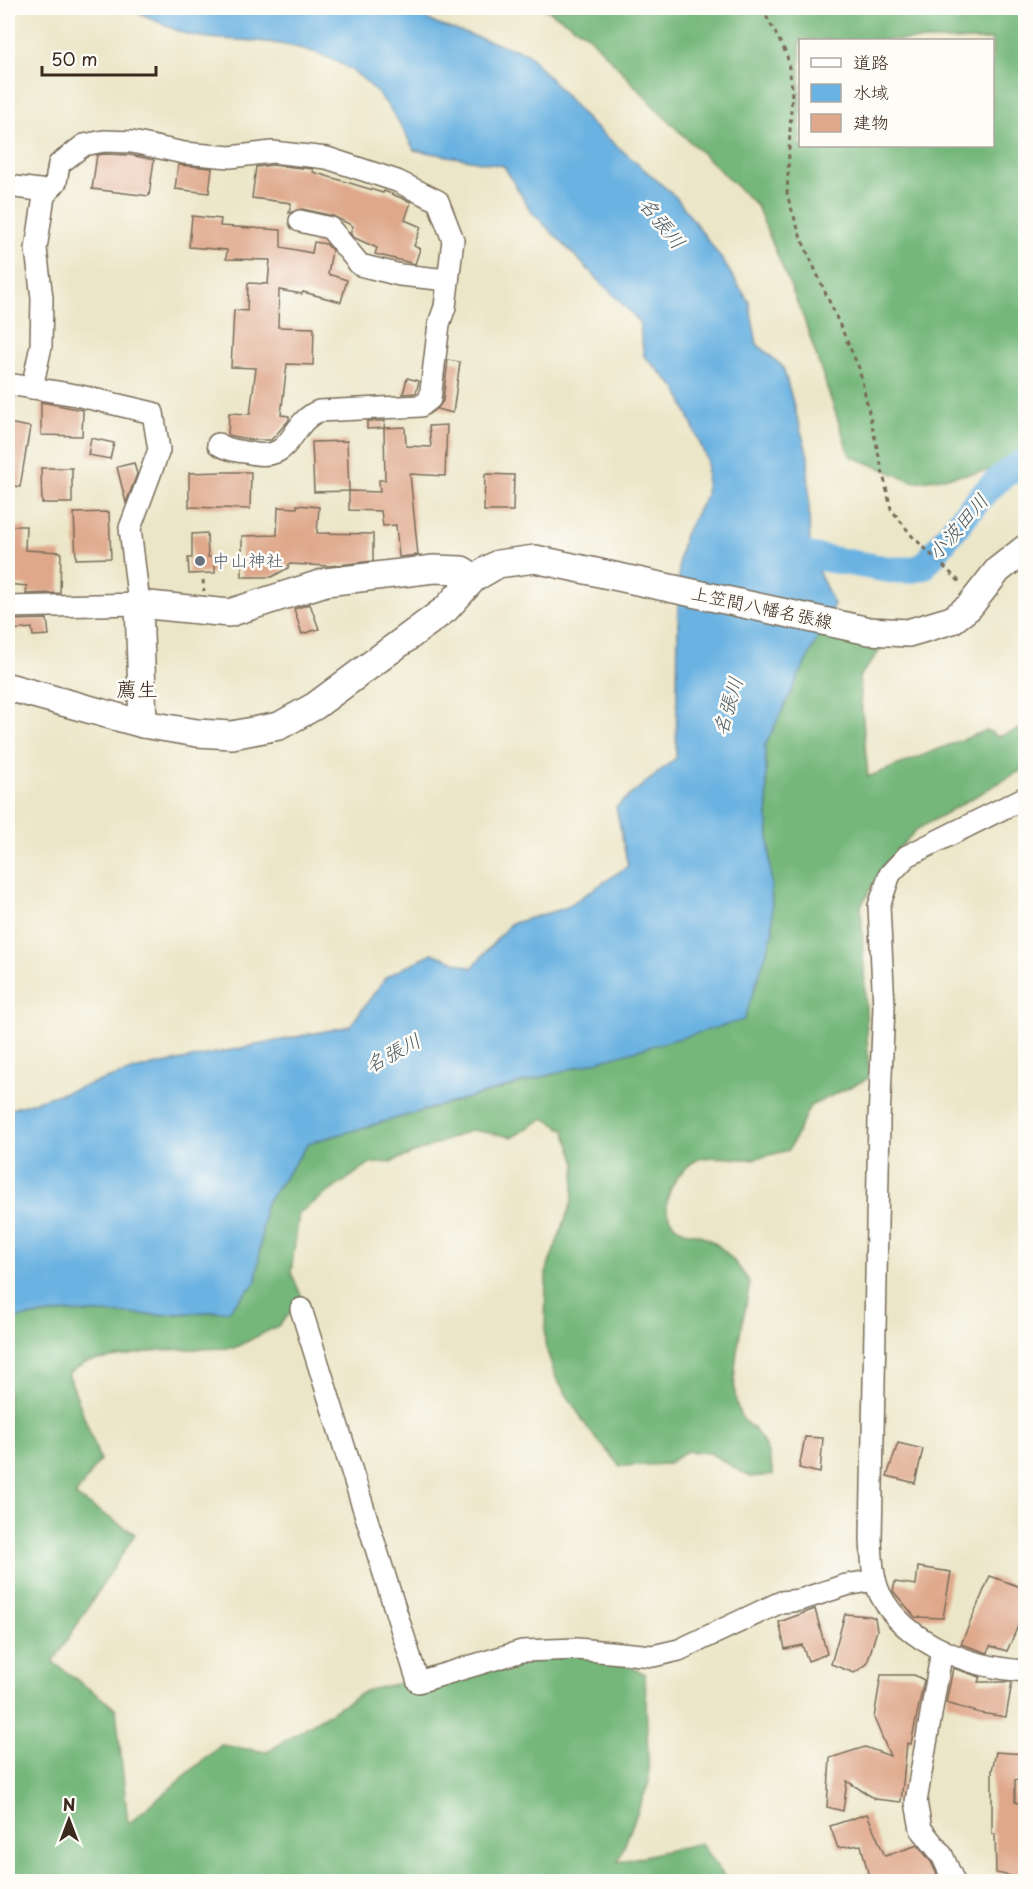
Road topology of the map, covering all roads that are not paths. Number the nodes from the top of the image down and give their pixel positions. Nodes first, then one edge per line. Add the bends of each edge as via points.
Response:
1 (8, 186) edge
2 (47, 191) junction
3 (300, 221) dead end
4 (448, 280) junction
5 (8, 384) edge
6 (32, 388) junction
7 (218, 444) dead end
8 (1026, 548) edge
9 (474, 578) junction
10 (139, 604) junction
11 (8, 607) edge
12 (8, 687) edge
13 (143, 724) junction
14 (1026, 797) edge
15 (301, 1309) dead end
16 (875, 1580) junction
17 (942, 1650) junction
18 (1026, 1671) edge
19 (954, 1881) edge

1 - 2 street
2 - 4 street via 56,182 59,164 68,155 84,144 104,141 230,157 272,152 327,158 397,181 438,201 453,240
2 - 6 street via 36,249 42,297 41,338
3 - 4 street via 330,228 360,266
4 - 7 street via 430,399 421,406 319,411 306,416 282,450 261,456
5 - 6 street
6 - 10 street via 153,413 159,450 130,528
8 - 9 main road, 上笠間八幡名張線 via 998,570 969,607 952,620 908,633 869,631 535,559 498,564
9 - 10 main road via 462,570 434,569 326,582 229,613
9 - 13 main road, 上笠間八幡名張線 via 446,609 315,706 279,726 232,735
10 - 11 street
10 - 13 main road
12 - 13 main road, 上笠間八幡名張線
14 - 16 street via 907,856 890,874 879,906 884,1007 871,1539
15 - 16 street via 418,1682 522,1651 577,1649 653,1656 679,1650 781,1602
16 - 17 street via 880,1594 897,1616
17 - 18 street via 996,1669
17 - 19 street via 916,1802 921,1828 942,1855

